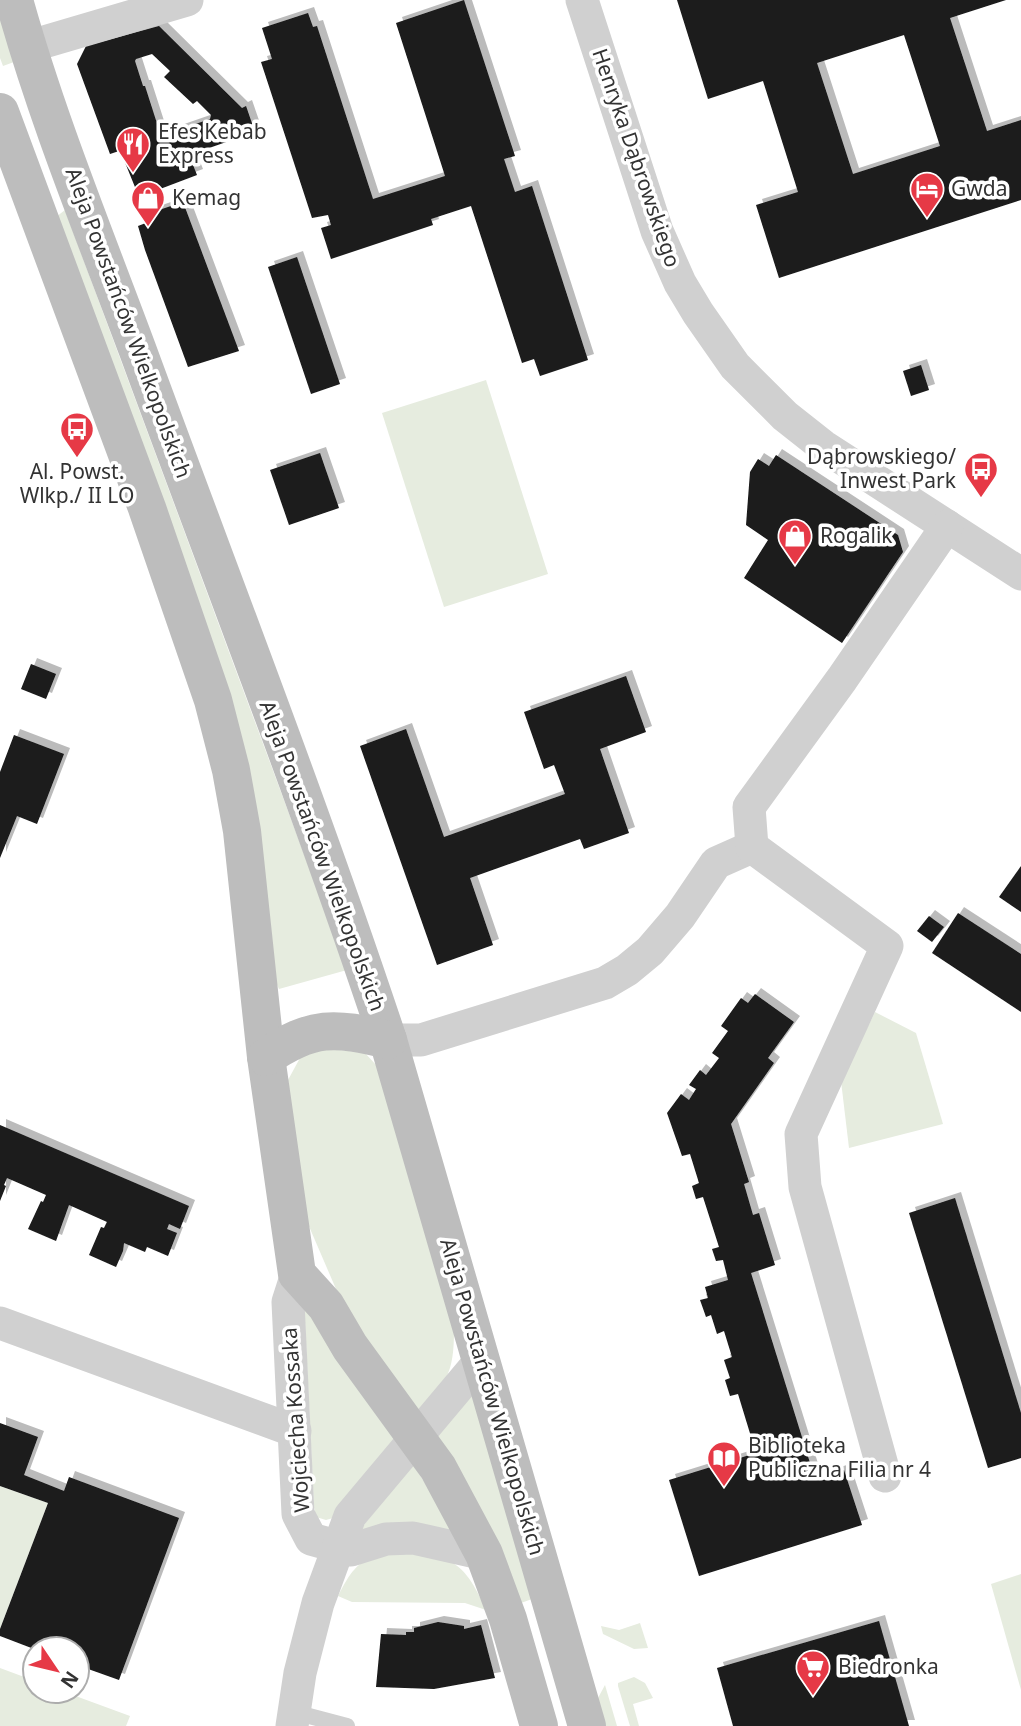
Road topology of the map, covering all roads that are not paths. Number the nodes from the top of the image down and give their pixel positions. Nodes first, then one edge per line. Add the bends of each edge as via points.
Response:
1 (14, 0) edge
2 (582, 0) edge
3 (166, 3) edge
4 (27, 47) junction
5 (0, 112) edge
6 (947, 526) junction
7 (1021, 574) edge
8 (752, 847) junction
9 (388, 1040) junction
10 (266, 1057) junction
11 (296, 1274) junction
12 (0, 1324) edge
13 (481, 1360) junction
14 (295, 1431) junction
15 (416, 1438) junction
16 (885, 1476) dead end
17 (337, 1548) junction
18 (484, 1554) junction
19 (293, 1719) edge
20 (347, 1726) edge
21 (539, 1726) edge
22 (587, 1726) edge

1 - 4 main road, Aleja Powstańców Wielkopolskich
2 - 6 street, Henryka Dąbrowskiego via 657,231 680,283 717,341 785,416
3 - 4 street
4 - 9 main road, Aleja Powstańców Wielkopolskich
5 - 10 main road via 213,700 242,831
6 - 7 street, Henryka Dąbrowskiego
6 - 8 street via 749,807
8 - 9 street via 716,863 650,951 605,983 421,1040
8 - 16 street via 887,946 801,1134 805,1187
9 - 10 main road via 351,1031 318,1031 290,1041
9 - 13 main road, Aleja Powstańców Wielkopolskich
10 - 11 main road
11 - 14 street, Wojciecha Kossaka via 288,1302
11 - 15 main road via 326,1306
12 - 14 street
13 - 15 street
13 - 22 main road, Aleja Powstańców Wielkopolskich
14 - 17 street, Wojciecha Kossaka via 298,1514 311,1539
15 - 17 street via 350,1516
15 - 18 main road via 438,1468
17 - 18 street via 351,1550 399,1538
17 - 19 street via 306,1645
18 - 21 main road
19 - 20 lane

